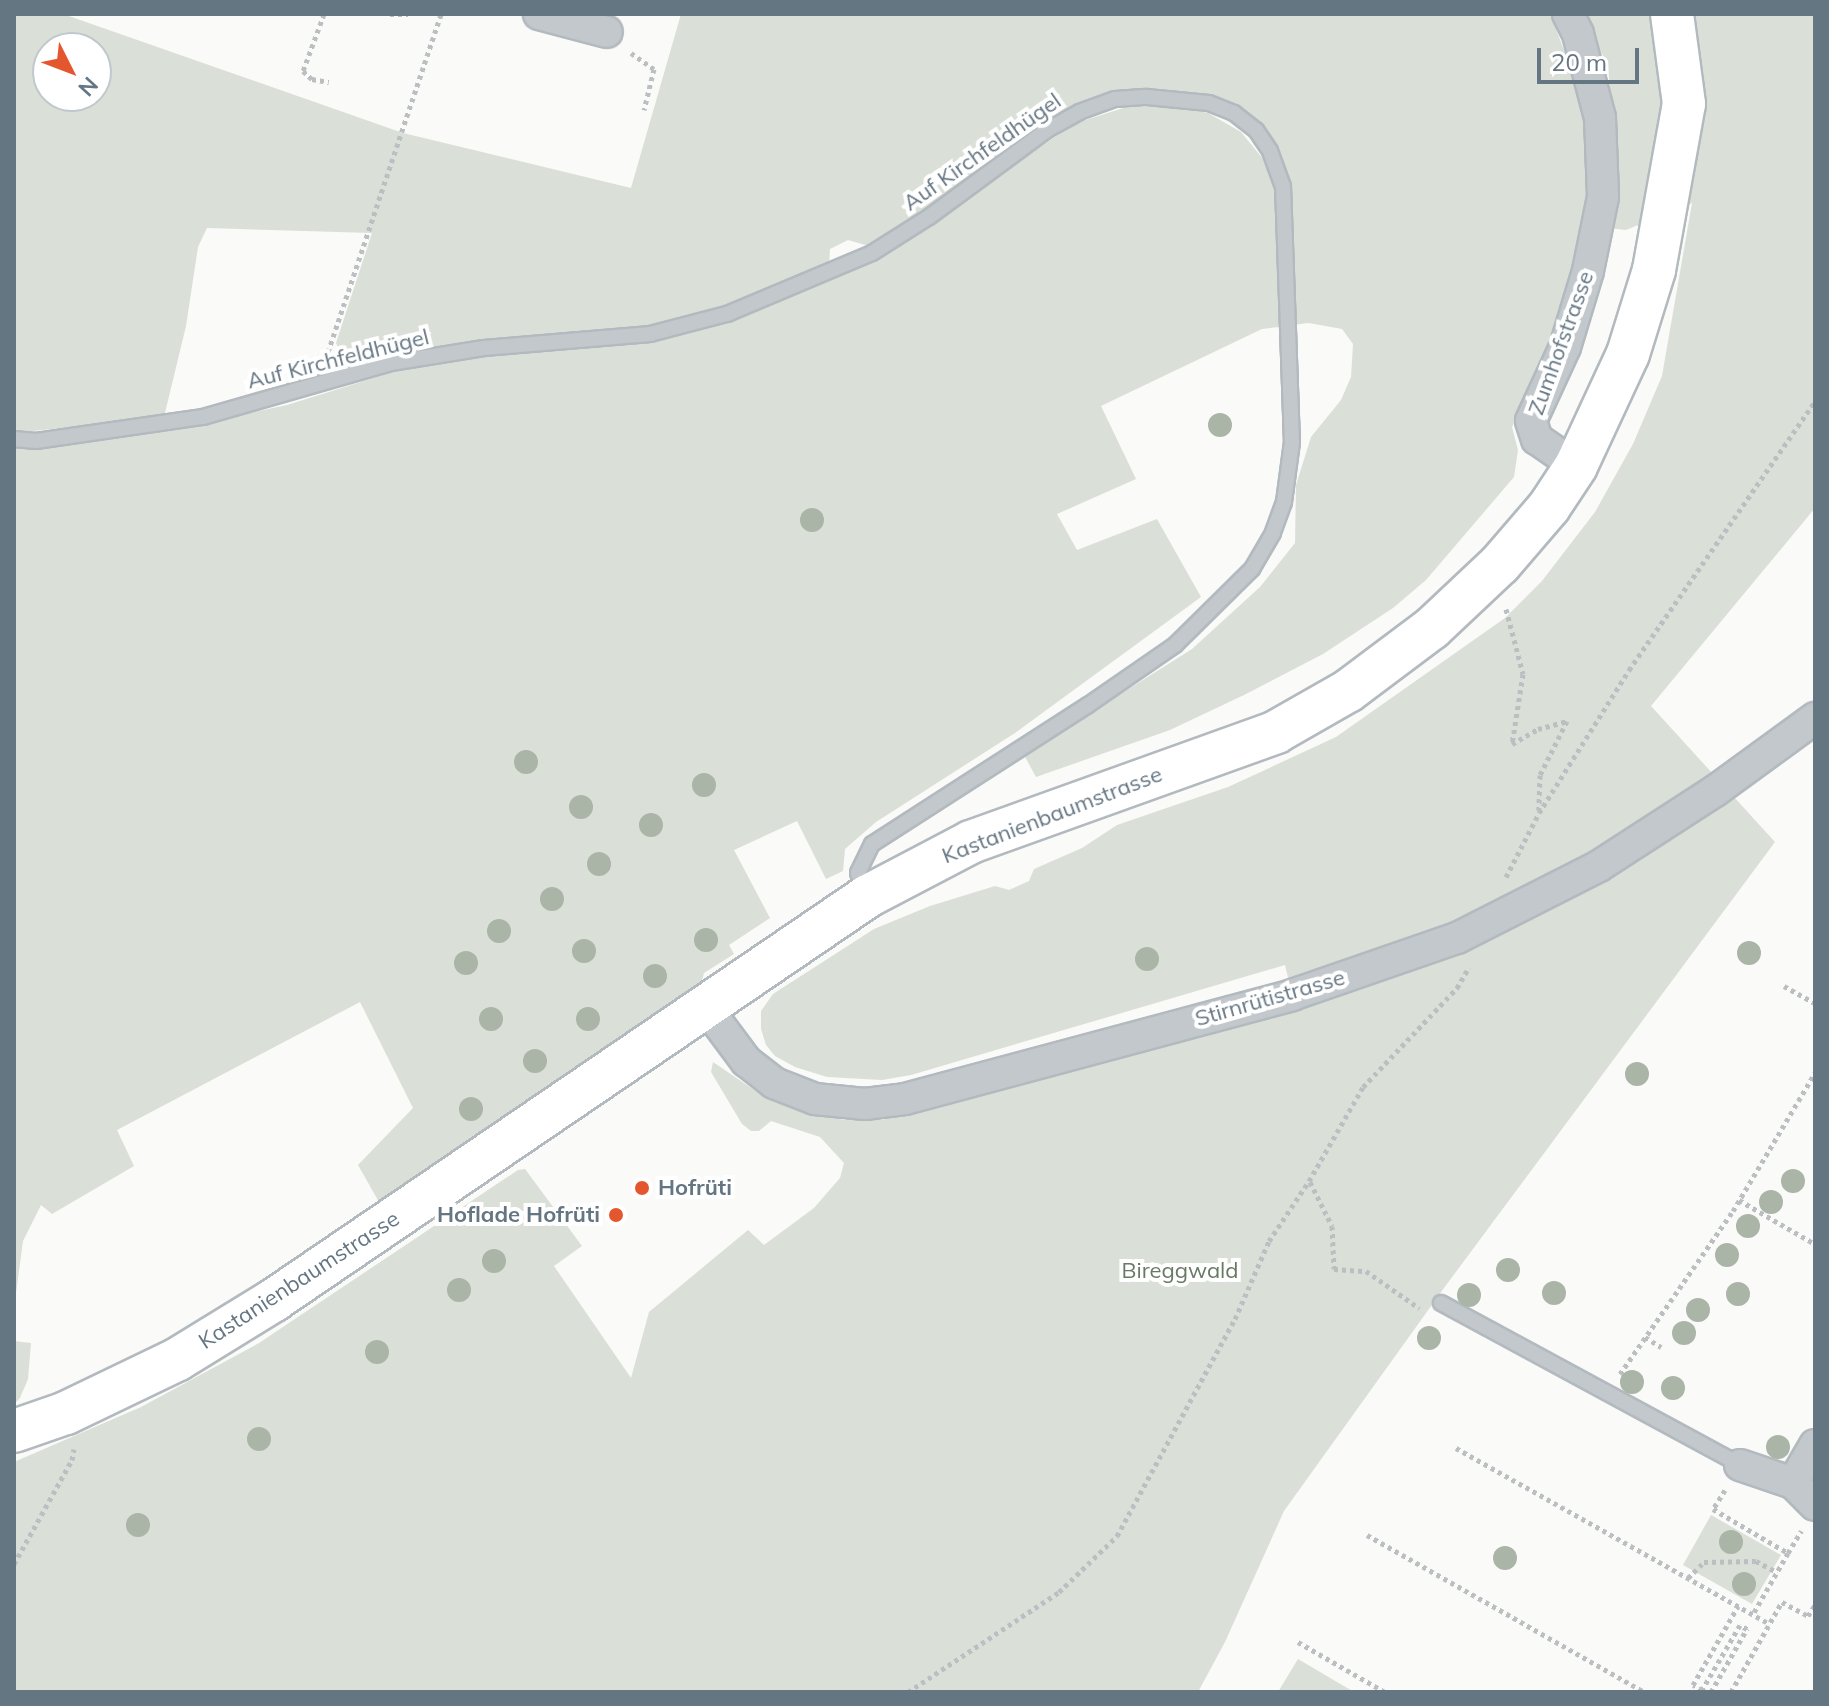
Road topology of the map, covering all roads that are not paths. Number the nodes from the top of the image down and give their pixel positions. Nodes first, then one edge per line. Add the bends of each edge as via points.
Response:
1 (539, 14) edge
2 (1568, 14) edge
3 (1672, 14) edge
4 (607, 32) road end
5 (14, 439) edge
6 (1576, 466) junction
7 (1815, 718) edge
8 (868, 896) junction
9 (705, 1006) junction
10 (1441, 1303) road end
11 (14, 1431) edge
12 (1815, 1445) edge
13 (1740, 1465) joint
14 (1793, 1483) junction
15 (1815, 1505) edge

1 - 4 street
2 - 6 street, Zumhofstrasse via 1600,118 1603,197 1565,347 1531,421 1537,439
3 - 6 street, Kastanienbaumstrasse via 1684,104 1654,270 1628,354
5 - 8 lane, Auf Kirchfeldhügel via 36,441 203,417 391,363 484,348 650,334 727,314 872,253 1079,112 1115,99 1147,97 1209,103 1234,113 1256,130 1283,186 1292,442 1284,502 1273,533 1252,569 1175,645 872,844 858,873
6 - 8 street, Kastanienbaumstrasse via 1500,564 1432,628 1348,691 1276,732 971,842
7 - 9 street, Stirnrütistrasse via 1599,866 1457,938 1292,995 905,1099 865,1104 815,1099 774,1083 746,1061
8 - 9 street, Kastanienbaumstrasse
9 - 11 street, Kastanienbaumstrasse via 274,1300 178,1359 66,1413
10 - 13 lane
12 - 14 street
13 - 14 street
14 - 15 street

